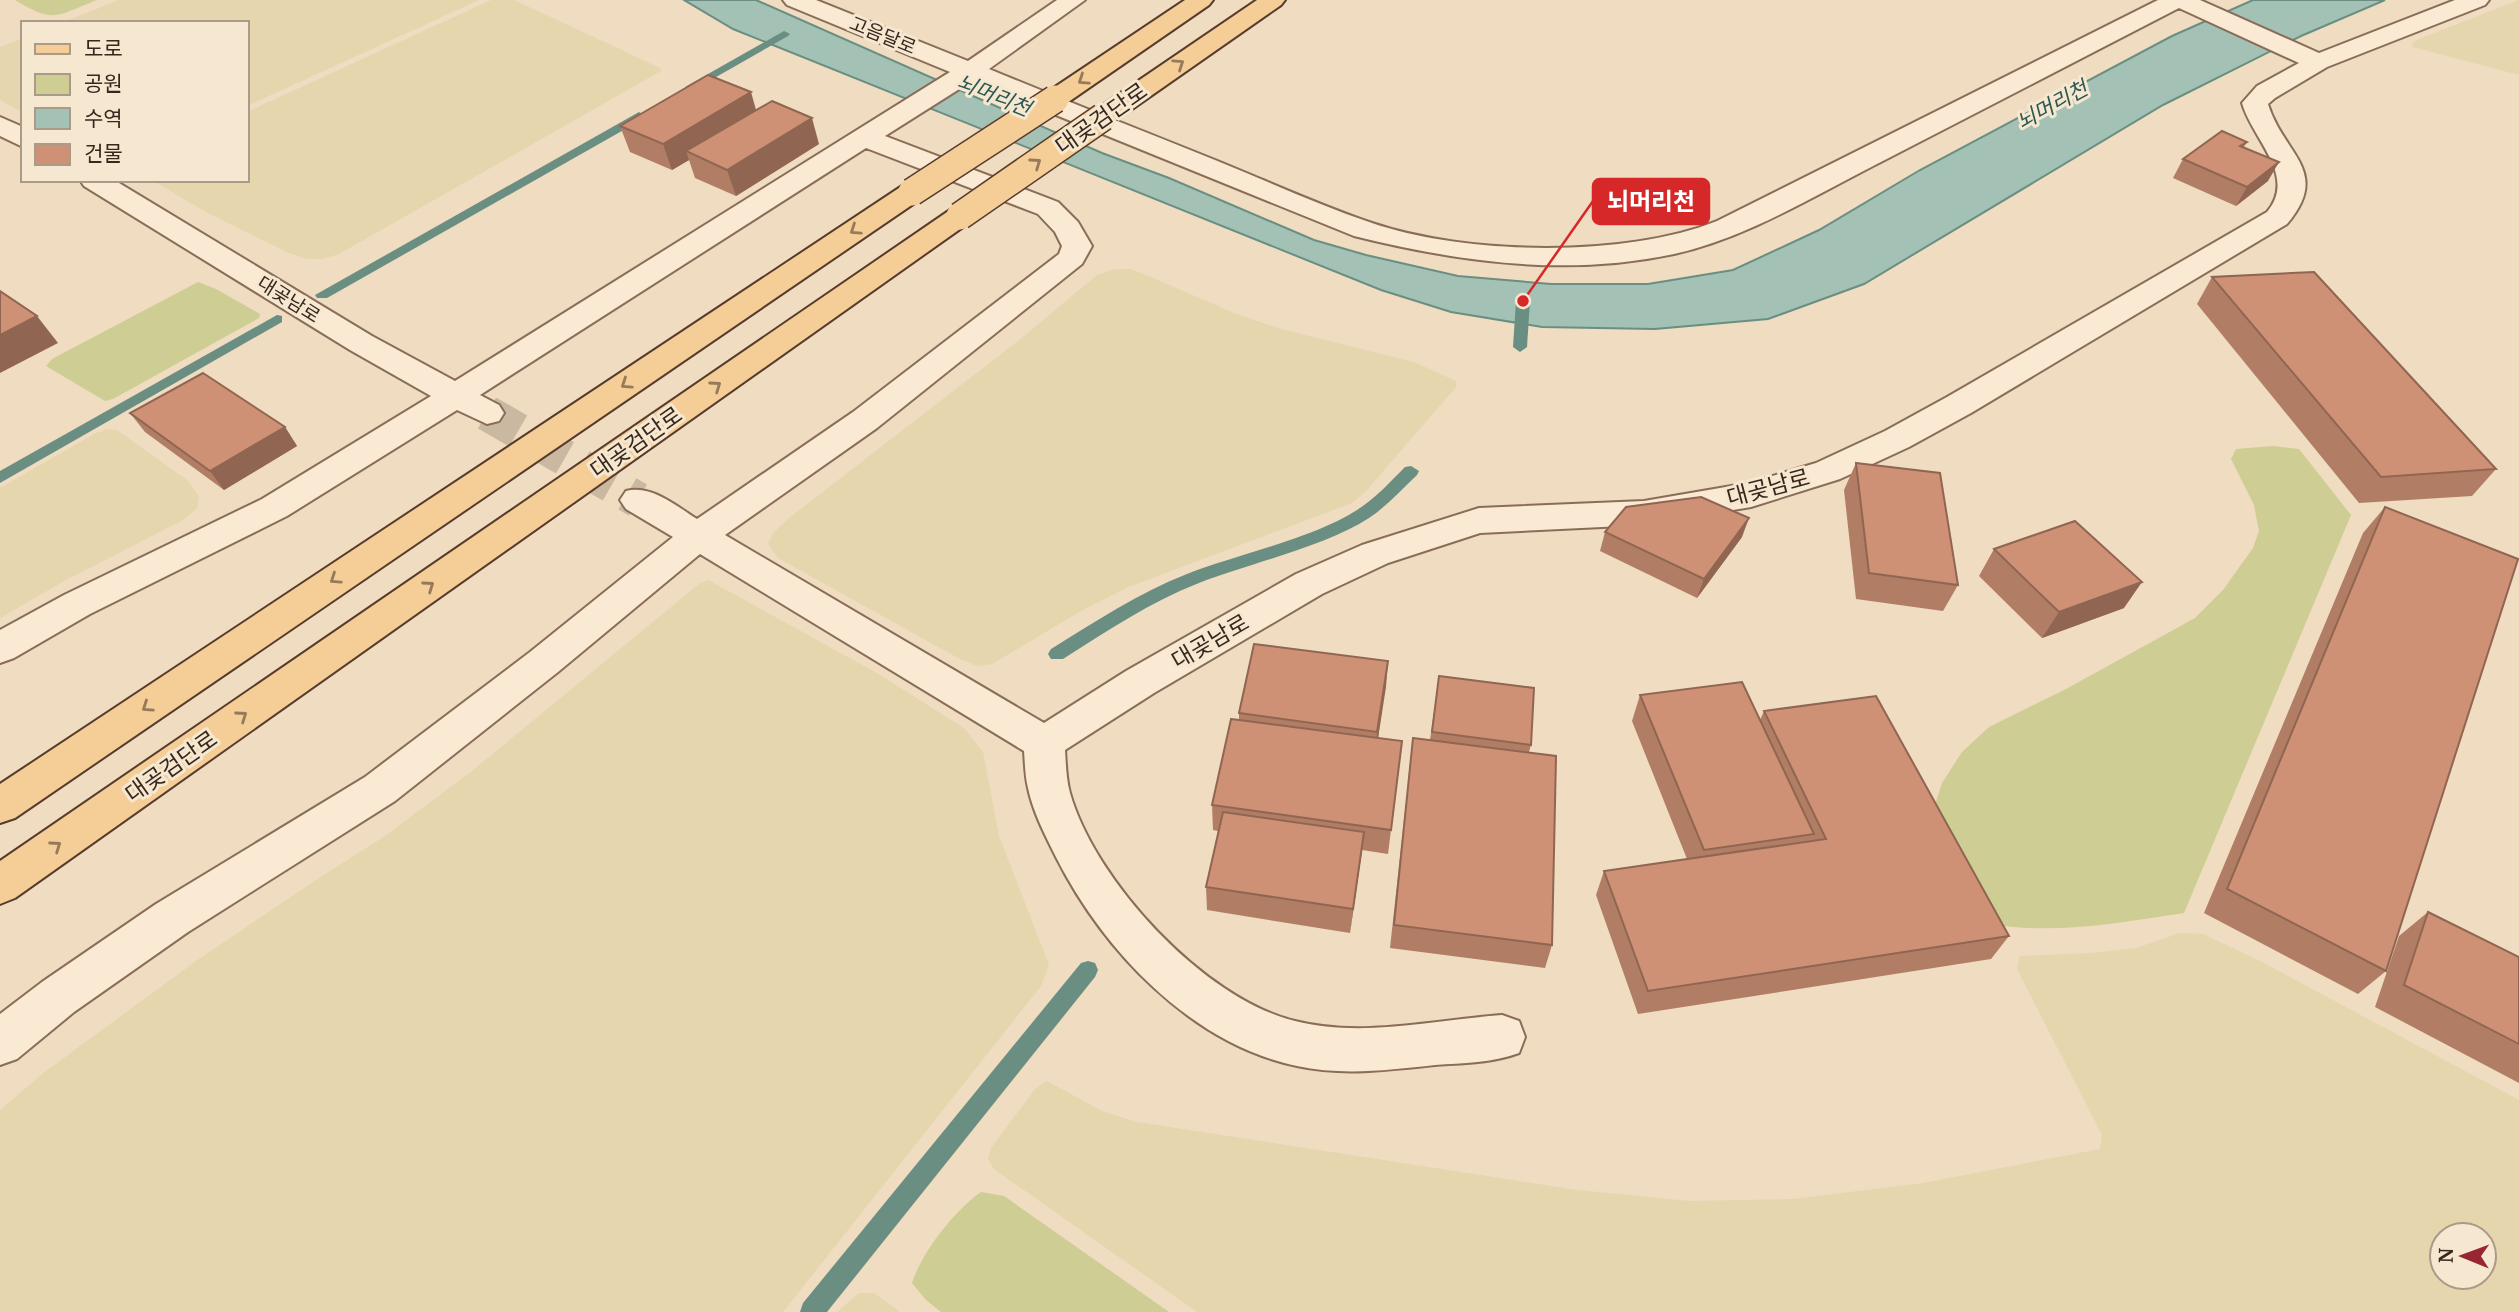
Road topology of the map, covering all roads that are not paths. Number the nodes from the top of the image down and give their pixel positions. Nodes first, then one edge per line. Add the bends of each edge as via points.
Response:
1 (795, 0) edge
2 (1073, 0) edge
3 (1200, 0) edge
4 (1273, 0) edge
5 (2179, 0) edge
6 (2477, 0) edge
7 (2318, 62) junction
8 (965, 74) junction
9 (0, 125) edge
10 (872, 133) junction
11 (21, 138) edge
12 (97, 182) edge
13 (455, 395) junction
14 (486, 413) tunnel mouth
15 (638, 500) tunnel mouth
16 (698, 536) junction
17 (0, 648) edge
18 (1044, 743) junction
19 (0, 806) edge
20 (0, 885) edge
21 (1502, 1037) dead end
22 (0, 1044) edge

1 - 8 lane, 고음달로
2 - 8 lane
3 -> 19 main road, 대곶검단로, bridge
20 -> 4 main road, 대곶검단로, bridge
5 - 7 lane
5 - 8 lane, 고음달로 via 1745,220 1671,246 1626,253 1507,254 1429,246 1364,230
6 - 7 lane
7 - 18 lane, 대곶남로 via 2255,103 2257,116 2292,176 2291,199 2277,218 1897,439 1828,471 1751,495 1644,513 1479,522 1375,554 1298,590
8 - 10 lane
9 - 11 lane
10 - 13 lane
10 - 16 lane via 1048,208 1068,228 1077,246 1072,258 865,420
12 - 13 lane, 대곶남로
13 - 14 lane, 대곶남로
13 - 17 lane via 256,520 132,577
15 - 16 lane
16 - 18 lane
16 - 22 lane via 380,789 172,918 58,997
18 - 21 lane via 1049,794 1059,820 1077,858 1116,916 1146,951 1226,1012 1296,1044 1339,1049

